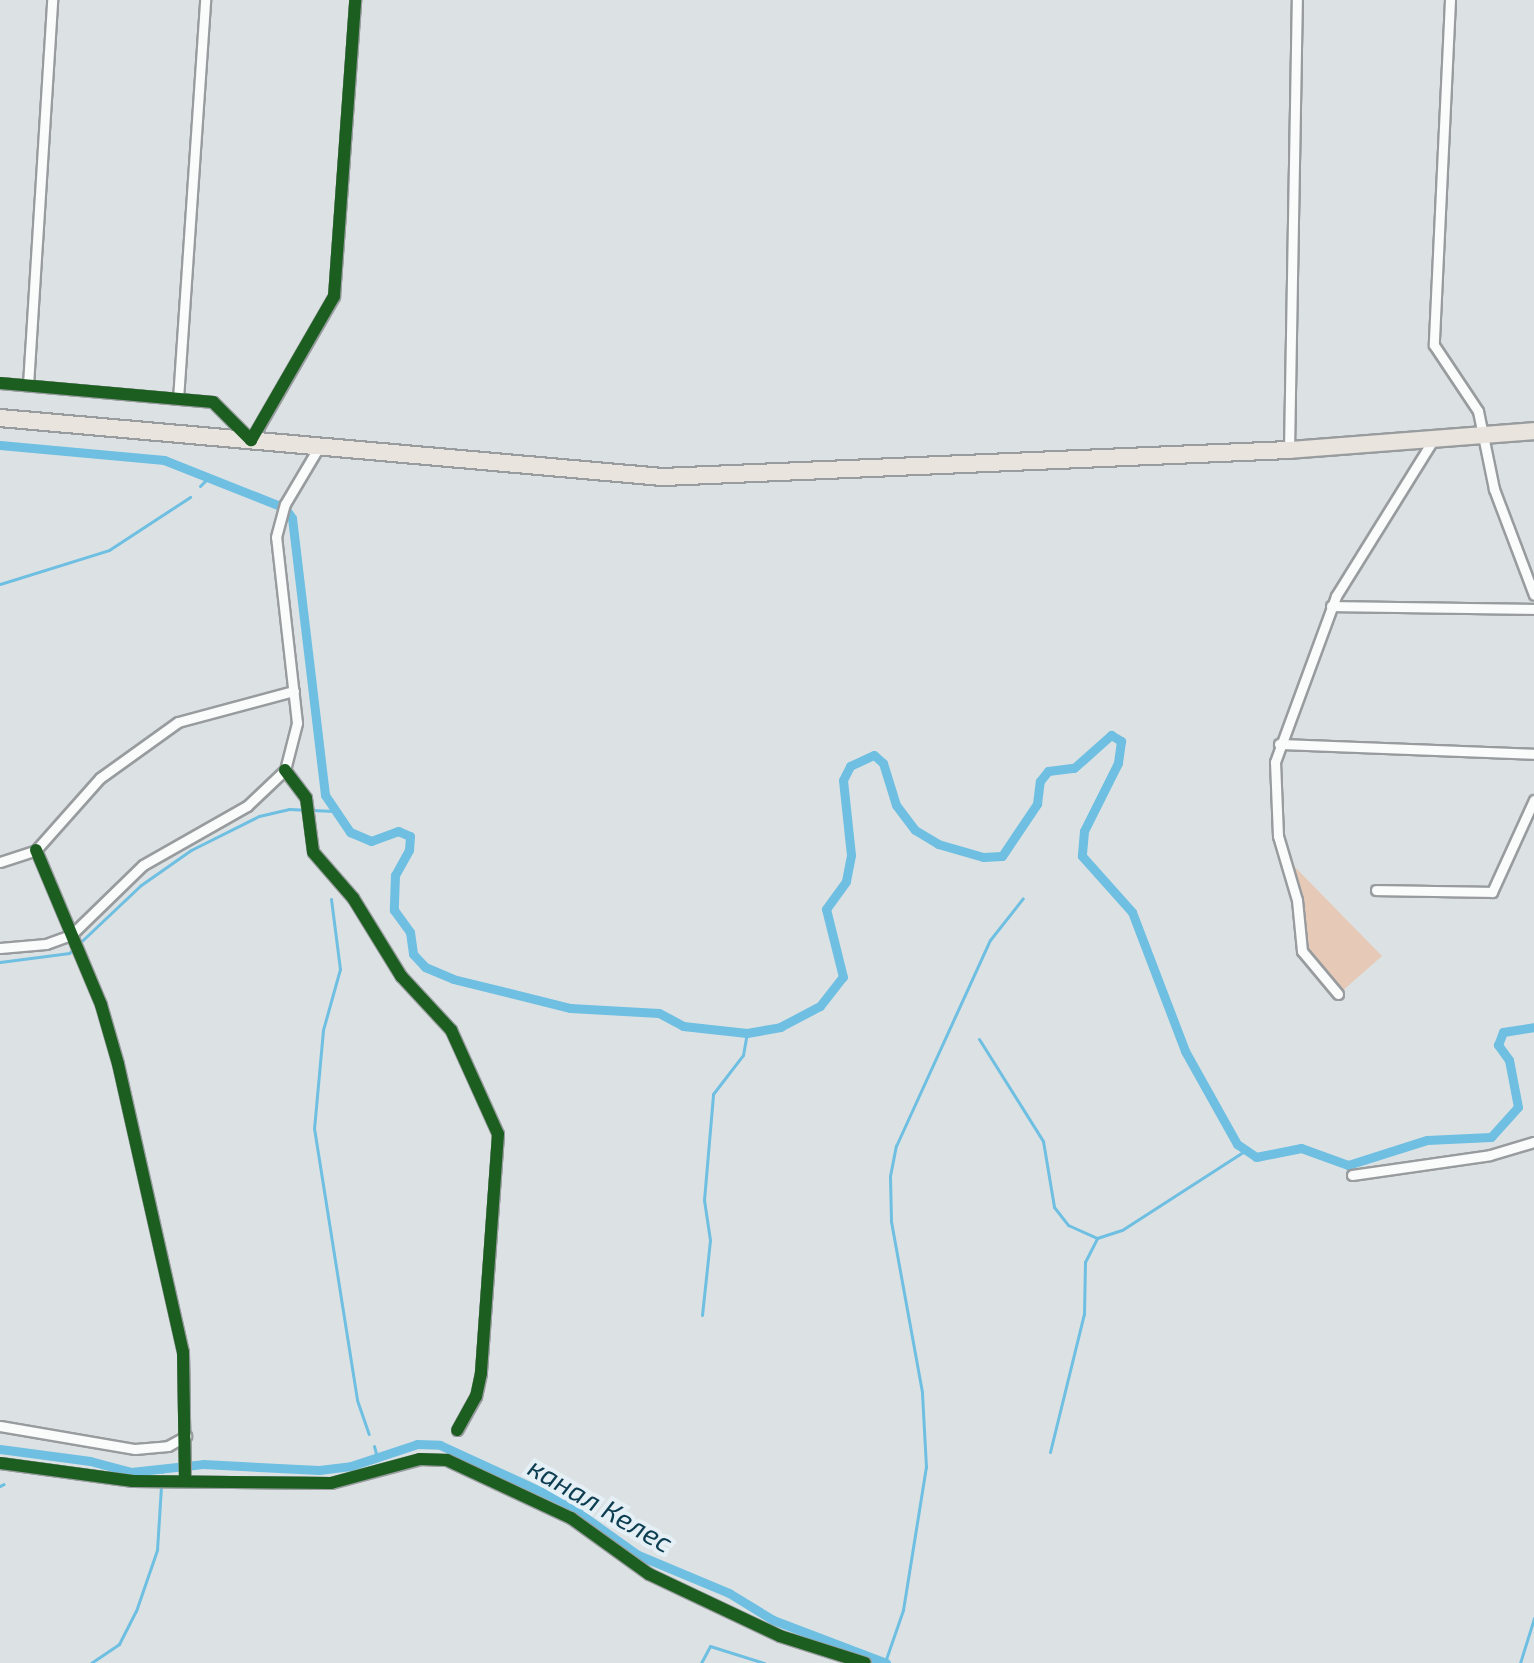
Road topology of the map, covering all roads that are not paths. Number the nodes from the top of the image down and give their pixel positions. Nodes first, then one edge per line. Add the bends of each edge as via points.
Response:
1 (52, 0) edge
2 (205, 0) edge
3 (355, 0) edge
4 (1297, 0) edge
5 (1450, 0) edge
6 (0, 383) edge
7 (28, 385) junction
8 (178, 399) junction
9 (0, 418) edge
10 (1534, 431) edge
11 (1484, 436) junction
12 (251, 440) junction
13 (1433, 440) junction
14 (321, 445) junction
15 (1289, 450) junction
16 (1534, 595) edge
17 (1331, 606) junction
18 (1534, 609) edge
19 (294, 691) junction
20 (1279, 744) junction
21 (1534, 754) edge
22 (285, 770) junction
23 (1534, 800) edge
24 (36, 850) junction
25 (0, 862) edge
26 (1376, 890) dead end
27 (71, 935) junction
28 (0, 948) edge
29 (1338, 994) dead end
30 (1534, 1142) edge
31 (1352, 1175) dead end
32 (0, 1426) edge
33 (457, 1430) dead end
34 (186, 1436) junction
35 (0, 1463) edge
36 (185, 1478) junction
37 (865, 1663) edge

1 - 7 street
2 - 8 street
3 - 12 street via 334,296
4 - 15 street
5 - 11 street via 1434,345 1440,360 1467,388
6 - 7 street
7 - 8 street
8 - 12 street via 213,402
9 - 12 highway
10 - 11 highway
11 - 13 highway
11 - 16 street via 1494,489
12 - 14 highway
13 - 15 highway
13 - 17 street
14 - 15 highway via 625,474 723,477
14 - 19 street via 283,509 276,537
17 - 18 street
17 - 20 street
19 - 22 street via 297,723
19 - 24 street via 178,722 100,778
20 - 21 street
20 - 29 street via 1276,819 1297,900 1300,942
22 - 27 street via 247,806 143,865
22 - 33 street via 306,798 313,852 353,898 401,976 451,1030 498,1134 481,1373
23 - 26 street via 1500,883 1487,895
24 - 25 street
24 - 27 street
27 - 28 street via 46,944
27 - 34 street via 101,1005 150,1198 183,1352
30 - 31 street via 1490,1155
32 - 34 street via 135,1449 168,1446
34 - 36 street
35 - 36 street via 133,1481
36 - 37 street via 331,1483 420,1459 447,1460 571,1518 649,1574 780,1636

